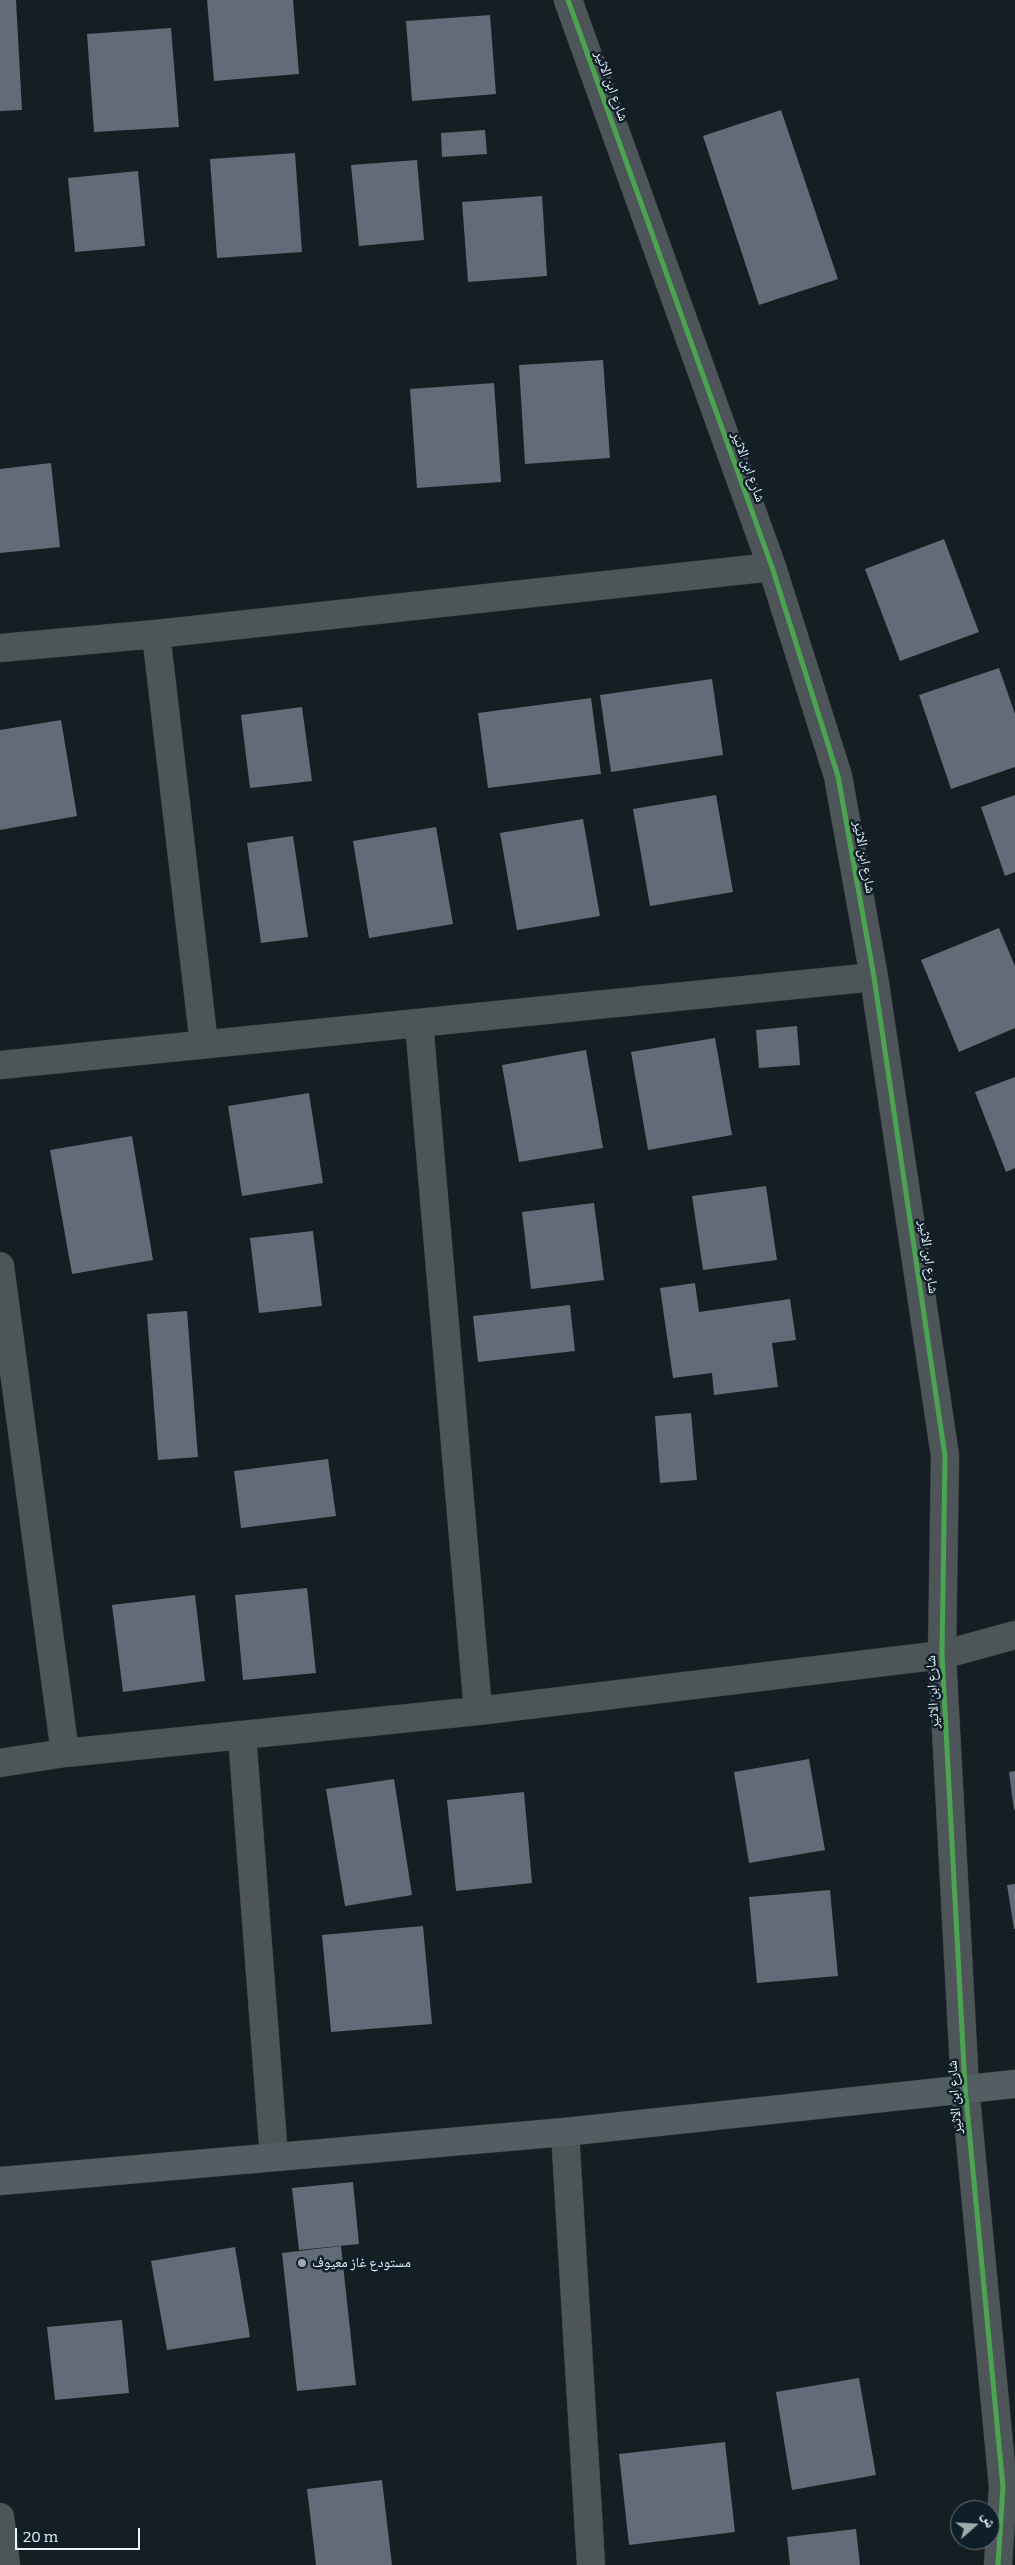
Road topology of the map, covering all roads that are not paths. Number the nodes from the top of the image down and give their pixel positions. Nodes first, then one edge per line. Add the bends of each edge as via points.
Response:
1 (568, 0) edge
2 (772, 567) junction
3 (156, 634) junction
4 (0, 648) edge
5 (874, 978) junction
6 (418, 1023) junction
7 (204, 1044) junction
8 (0, 1065) edge
9 (0, 1266) edge
10 (1015, 1635) edge
11 (942, 1655) junction
12 (478, 1711) junction
13 (242, 1735) junction
14 (65, 1753) junction
15 (0, 1762) edge
16 (1015, 2084) edge
17 (965, 2087) junction
18 (565, 2132) junction
19 (274, 2157) junction
20 (0, 2181) edge
21 (1009, 2487) edge
22 (0, 2518) edge
23 (6, 2565) edge
24 (591, 2565) edge
25 (998, 2565) edge

1 - 2 street, شارع ابن الاثير
2 - 3 street
2 - 5 street, شارع ابن الاثير via 838,776
3 - 4 street
3 - 7 street
5 - 6 street
5 - 11 street, شارع ابن الاثير via 944,1456
6 - 7 street
6 - 12 street
7 - 8 street
9 - 14 street
10 - 11 street
11 - 12 street
11 - 17 street, شارع ابن الاثير
12 - 13 street
13 - 14 street
13 - 19 street
14 - 15 street
16 - 17 main road
17 - 18 main road
17 - 21 street, شارع ابن الاثير
18 - 19 main road
18 - 24 street
19 - 20 main road
21 - 25 street, شارع ابن الاثير
22 - 23 street

